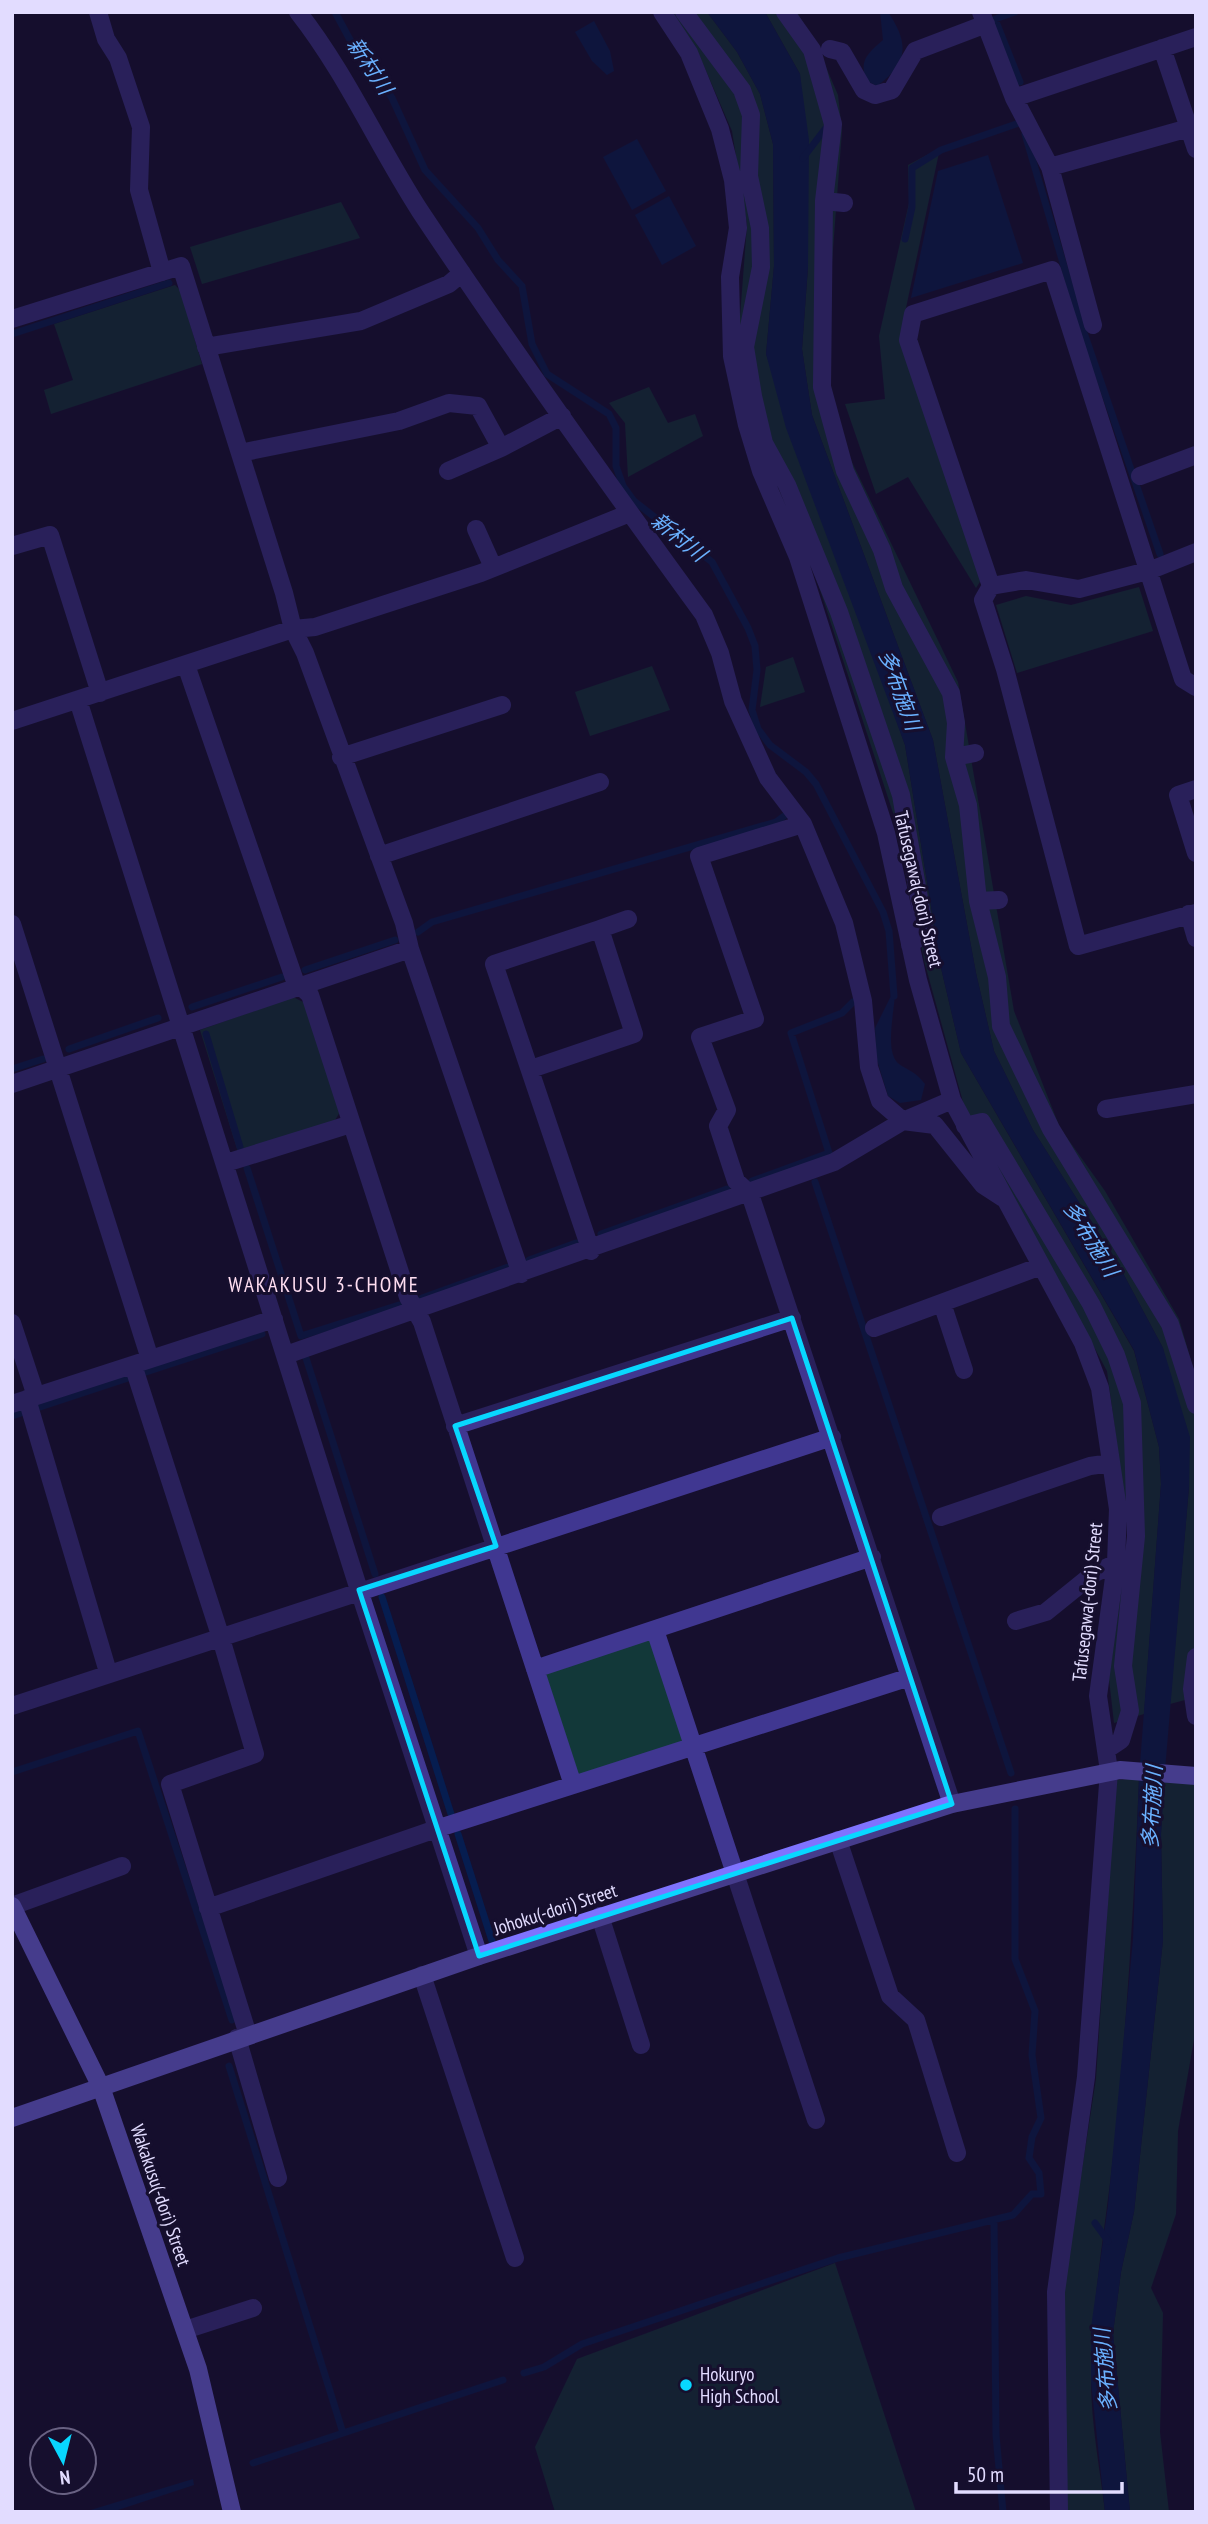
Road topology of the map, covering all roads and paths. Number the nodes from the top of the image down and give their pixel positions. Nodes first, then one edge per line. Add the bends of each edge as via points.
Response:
1 (98, 12) edge
2 (298, 12) edge
3 (662, 12) edge
4 (684, 12) edge
5 (785, 12) edge
6 (984, 18) edge
7 (1196, 37) edge
8 (1162, 48) junction
9 (830, 49) dead end
10 (1014, 98) junction
11 (1192, 128) edge
12 (1196, 149) edge
13 (1049, 167) junction
14 (824, 201) junction
15 (844, 203) dead end
16 (162, 272) junction
17 (462, 273) junction
18 (12, 319) edge
19 (1093, 325) dead end
20 (206, 347) junction
21 (562, 416) junction
22 (501, 448) junction
23 (240, 453) junction
24 (1196, 455) edge
25 (448, 471) dead end
26 (1140, 476) dead end
27 (630, 513) junction
28 (476, 529) dead end
29 (12, 547) edge
30 (1196, 552) edge
31 (493, 567) junction
32 (1151, 570) junction
33 (991, 586) junction
34 (293, 629) junction
35 (946, 642) dead end
36 (929, 652) junction
37 (186, 665) junction
38 (1196, 687) edge
39 (100, 693) junction
40 (868, 694) junction
41 (78, 701) junction
42 (845, 702) junction
43 (502, 705) dead end
44 (12, 720) edge
45 (975, 753) dead end
46 (341, 757) junction
47 (954, 757) junction
48 (600, 782) dead end
49 (1196, 789) edge
50 (803, 824) junction
51 (1196, 853) edge
52 (379, 856) junction
53 (999, 900) dead end
54 (978, 901) junction
55 (1192, 914) edge
56 (628, 919) dead end
57 (12, 924) edge
58 (600, 929) junction
59 (1196, 937) edge
60 (911, 945) junction
61 (410, 949) junction
62 (301, 987) junction
63 (183, 1028) junction
64 (60, 1068) junction
65 (531, 1069) junction
66 (12, 1084) edge
67 (1196, 1094) edge
68 (952, 1100) junction
69 (1106, 1109) dead end
70 (903, 1121) junction
71 (351, 1124) junction
72 (965, 1126) junction
73 (226, 1163) junction
74 (750, 1194) junction
75 (1005, 1199) junction
76 (591, 1251) junction
77 (1041, 1266) junction
78 (521, 1274) junction
79 (942, 1303) junction
80 (415, 1310) junction
81 (792, 1318) junction
82 (274, 1319) junction
83 (12, 1323) edge
84 (874, 1328) dead end
85 (286, 1355) junction
86 (142, 1362) junction
87 (964, 1370) dead end
88 (25, 1400) edge
89 (1132, 1403) junction
90 (1196, 1405) edge
91 (1103, 1410) junction
92 (454, 1426) junction
93 (832, 1437) junction
94 (1112, 1467) junction
95 (1136, 1468) junction
96 (941, 1517) dead end
97 (496, 1546) junction
98 (872, 1557) junction
99 (1116, 1563) junction
100 (359, 1590) junction
101 (1016, 1621) dead end
102 (655, 1630) junction
103 (220, 1635) junction
104 (1196, 1657) edge
105 (535, 1669) junction
106 (108, 1672) junction
107 (910, 1677) junction
108 (12, 1706) edge
109 (1196, 1716) edge
110 (694, 1746) junction
111 (1106, 1750) junction
112 (1114, 1771) junction
113 (1196, 1776) edge
114 (573, 1785) junction
115 (952, 1804) junction
116 (436, 1829) junction
117 (838, 1840) junction
118 (122, 1866) dead end
119 (737, 1871) junction
120 (12, 1906) edge
121 (208, 1908) junction
122 (600, 1916) junction
123 (478, 1956) junction
124 (422, 1975) junction
125 (242, 2036) junction
126 (641, 2045) dead end
127 (101, 2087) junction
128 (12, 2118) edge
129 (816, 2120) dead end
130 (957, 2153) dead end
131 (278, 2178) dead end
132 (515, 2258) dead end
133 (253, 2308) dead end
134 (185, 2330) junction
135 (232, 2512) edge
136 (1059, 2512) edge

1 - 16 street via 141,127 139,190
2 - 17 street
3 - 42 street, Tafusegawa(-dori) Street via 689,53 720,129 733,180 738,228 730,277 732,356 739,390 761,471 798,557
4 - 40 street via 742,90 751,116 750,176 760,228 761,267 746,347 753,396 764,443 787,485
5 - 14 street via 812,50 833,124
6 - 9 street via 915,51 892,90 875,95 864,90 842,52
6 - 10 street
7 - 8 street
8 - 10 street
8 - 11 street
10 - 13 street
11 - 12 street
11 - 13 street
13 - 19 street
14 - 15 street
14 - 36 street via 822,387 845,471 894,588
16 - 18 street
16 - 20 street via 181,266
17 - 20 street via 449,284 361,321
17 - 21 street
20 - 23 street
21 - 22 street
21 - 27 street
22 - 23 street via 478,407 449,403 399,421
22 - 25 street
23 - 34 street
24 - 26 street
27 - 31 street
27 - 50 street via 704,615 733,701 768,778
28 - 31 street
29 - 39 street via 50,535
30 - 32 street
31 - 34 street via 315,627
32 - 33 street via 1079,589 1026,580
32 - 33 street via 1052,270 913,314 910,327 908,340
32 - 38 street via 1183,679
33 - 55 street via 983,600 1078,946
34 - 37 street
34 - 46 street
35 - 36 street
36 - 47 street via 951,693 956,723
37 - 39 street
37 - 62 street via 295,981
39 - 41 street
40 - 42 street
40 - 60 street via 901,795 918,880 925,932
41 - 44 street
41 - 63 street
42 - 60 street, Tafusegawa(-dori) Street via 886,833
43 - 46 street
45 - 47 street
46 - 52 street
47 - 54 street via 975,805
48 - 52 street
49 - 51 street via 1178,795
50 - 70 street via 844,923 863,1002 869,1067 880,1101
50 - 74 street via 699,856 755,1018 701,1037 727,1110 718,1126 736,1181
52 - 61 street
53 - 54 street
54 - 90 street via 1005,978 1001,1026 1170,1309
55 - 59 street
56 - 58 street
57 - 64 street
58 - 65 street via 634,1034
58 - 65 street via 494,964
60 - 68 street, Tafusegawa(-dori) Street
61 - 62 street
61 - 78 street
62 - 63 street
62 - 71 street via 310,995
63 - 64 street
63 - 73 street
64 - 66 street
64 - 86 street
65 - 76 street
67 - 69 street
68 - 70 street
68 - 72 street, Tafusegawa(-dori) Street
70 - 74 street via 834,1163
70 - 75 street via 935,1125 982,1185
71 - 73 street
71 - 80 street
72 - 75 street, Tafusegawa(-dori) Street
72 - 89 street via 982,1122 1091,1304 1116,1355
73 - 82 street
74 - 76 street
74 - 81 street
75 - 77 street, Tafusegawa(-dori) Street
76 - 78 street
77 - 79 street
77 - 91 street, Tafusegawa(-dori) Street via 1083,1343
78 - 80 street
79 - 84 street
79 - 87 street
80 - 85 street
80 - 92 street
81 - 92 street
81 - 93 street
82 - 85 street
82 - 86 street
83 - 88 street
85 - 100 street
86 - 88 street
86 - 103 street
88 - 106 street
89 - 91 street
89 - 95 street
91 - 94 street, Tafusegawa(-dori) Street
92 - 97 street
93 - 97 street
93 - 98 street
94 - 95 street
94 - 96 street via 1090,1466
94 - 99 street, Tafusegawa(-dori) Street via 1118,1509
95 - 111 street via 1136,1536 1123,1666 1129,1711 1121,1740
97 - 100 street
97 - 105 street
98 - 102 street
98 - 107 street
99 - 101 street via 1093,1574 1046,1612
99 - 111 street, Tafusegawa(-dori) Street via 1098,1696
100 - 103 street
100 - 116 street
102 - 105 street
102 - 110 street
103 - 106 street
103 - 121 street via 255,1755 170,1784
104 - 109 street via 1192,1689
105 - 114 street
106 - 108 street
107 - 110 street
107 - 115 street
110 - 114 street
110 - 119 street
111 - 112 street, Tafusegawa(-dori) Street
112 - 113 street, Johoku(-dori) Street
112 - 115 street, Johoku(-dori) Street
112 - 136 street, Tafusegawa(-dori) Street via 1086,2077 1056,2292
114 - 116 street
115 - 117 street, Johoku(-dori) Street
116 - 121 street
116 - 123 street
117 - 119 street, Johoku(-dori) Street
117 - 130 street via 890,1996 916,2020
118 - 120 street
119 - 122 street, Johoku(-dori) Street
119 - 129 street
120 - 127 street, Wakakusu(-dori) Street
121 - 125 street
122 - 123 street, Johoku(-dori) Street
122 - 126 street
123 - 124 street, Johoku(-dori) Street
124 - 125 street, Johoku(-dori) Street
124 - 132 street
125 - 127 street, Johoku(-dori) Street
125 - 131 street
127 - 128 street, Johoku(-dori) Street
127 - 134 street, Wakakusu(-dori) Street
133 - 134 street
134 - 135 street, Wakakusu(-dori) Street

